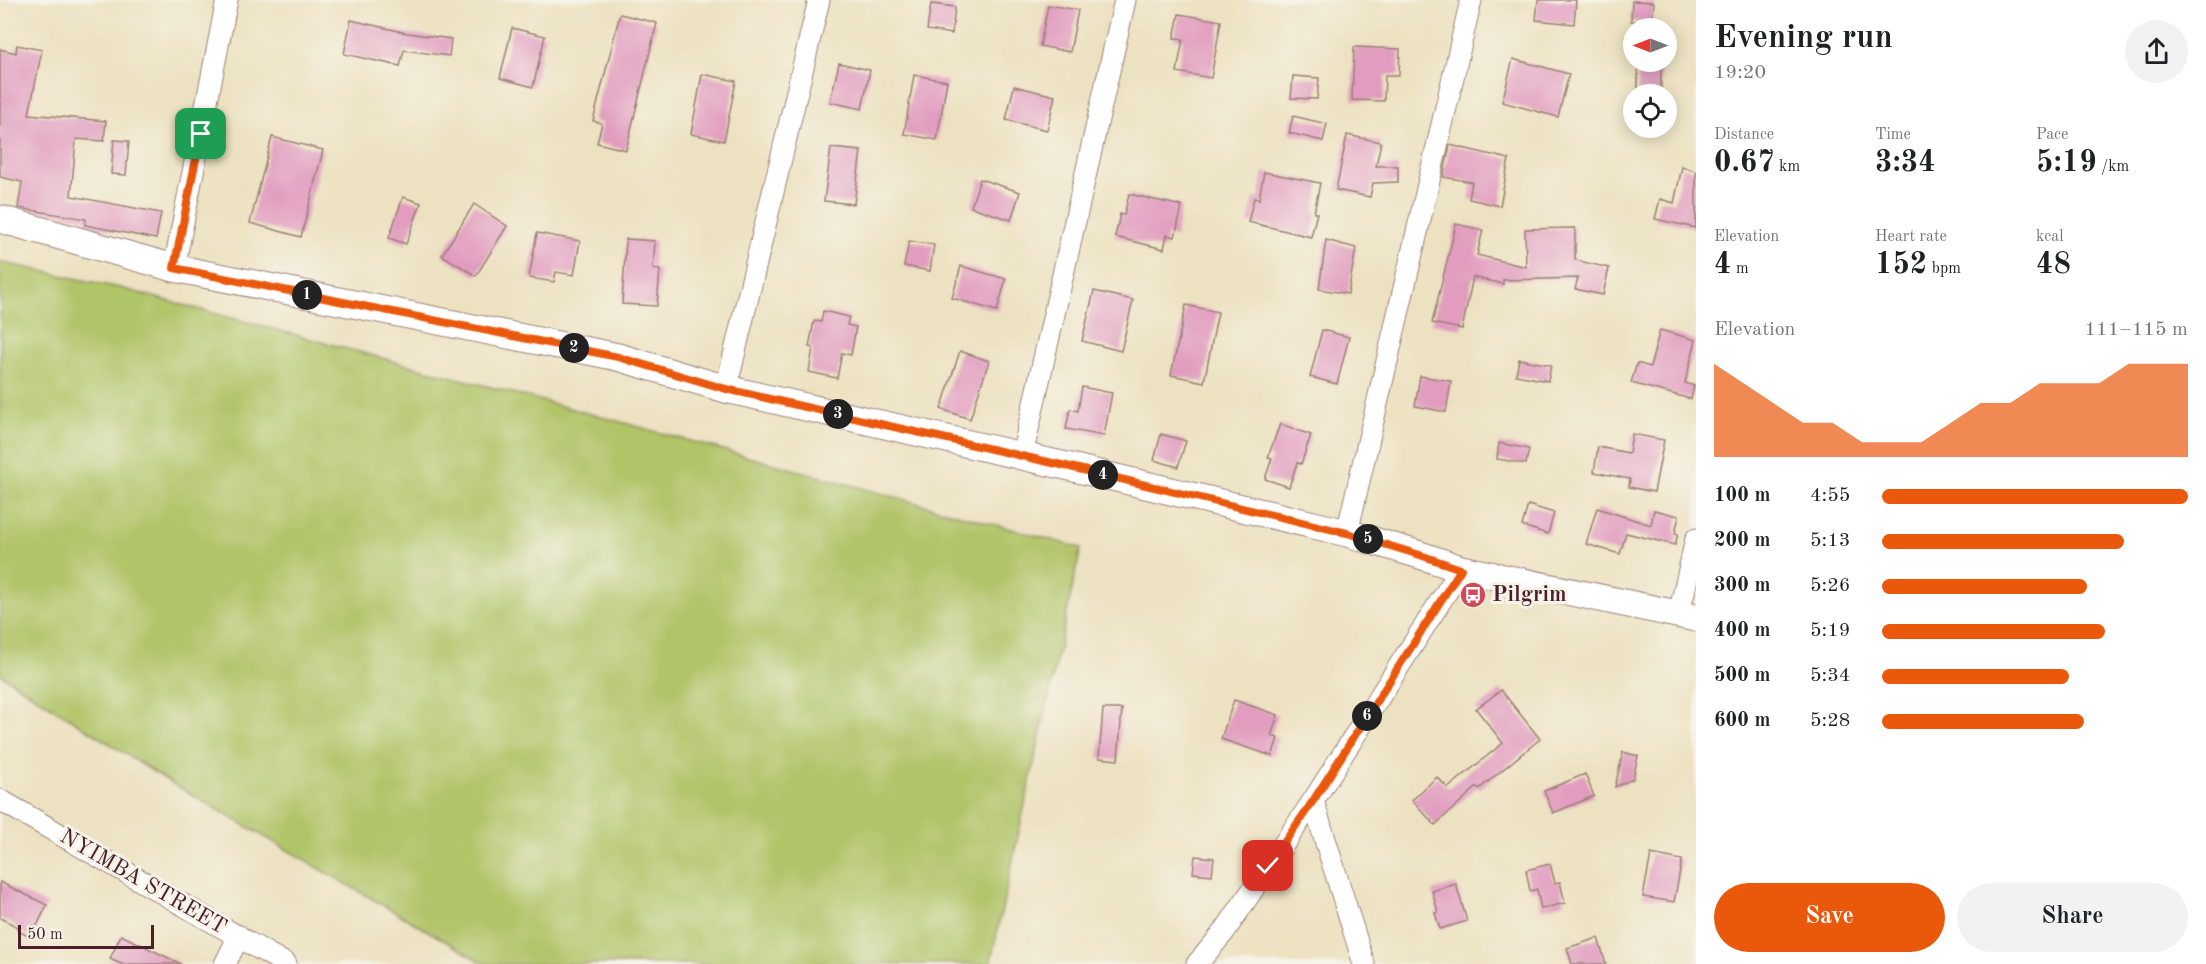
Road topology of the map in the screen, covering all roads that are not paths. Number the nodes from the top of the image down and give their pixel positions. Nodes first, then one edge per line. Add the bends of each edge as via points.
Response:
1 (227, 0) edge
2 (819, 0) edge
3 (1125, 0) edge
4 (1471, 0) edge
5 (0, 219) edge
6 (174, 268) junction
7 (726, 389) junction
8 (1022, 456) junction
9 (1347, 533) junction
10 (1696, 539) edge
11 (1461, 569) junction
12 (1687, 616) edge
13 (0, 800) edge
14 (1313, 801) junction
15 (239, 936) junction
16 (225, 964) edge
17 (286, 964) edge
18 (1197, 964) edge
19 (1364, 964) edge

1 - 6 street
2 - 7 street
3 - 8 street
4 - 9 street
5 - 6 street
6 - 7 street via 618,357
7 - 8 street
8 - 9 street
9 - 11 street
10 - 12 street
11 - 12 street
11 - 14 street
13 - 15 street, NYIMBA STREET
14 - 18 street via 1224,932
14 - 19 street
15 - 16 street
15 - 17 street, NYIMBA STREET

